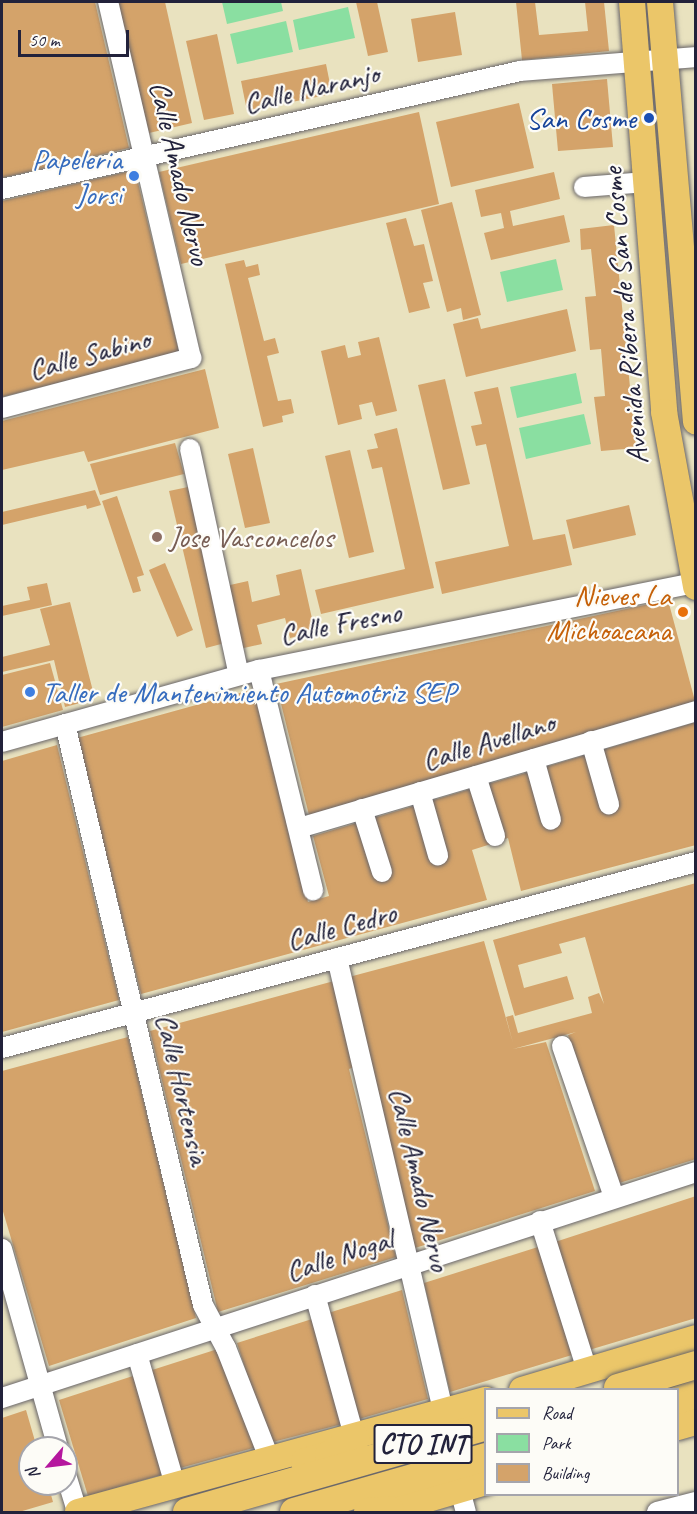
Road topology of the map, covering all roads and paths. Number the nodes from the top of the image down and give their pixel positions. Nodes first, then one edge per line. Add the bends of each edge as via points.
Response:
1 (108, 2) edge
2 (632, 2) edge
3 (660, 2) edge
4 (696, 57) edge
5 (665, 62) junction
6 (636, 63) junction
7 (147, 156) junction
8 (646, 182) junction
9 (584, 187) dead end
10 (2, 189) edge
11 (691, 314) edge
12 (191, 358) joint
13 (2, 408) edge
14 (696, 421) edge
15 (190, 449) dead end
16 (695, 584) edge
17 (260, 670) junction
18 (239, 675) junction
19 (696, 711) edge
20 (65, 724) junction
21 (591, 741) junction
22 (2, 742) edge
23 (534, 759) junction
24 (476, 776) junction
25 (420, 792) junction
26 (609, 804) dead end
27 (362, 809) junction
28 (551, 820) dead end
29 (298, 828) junction
30 (495, 836) dead end
31 (438, 855) dead end
32 (696, 862) edge
33 (382, 872) dead end
34 (313, 890) dead end
35 (337, 958) junction
36 (135, 1012) junction
37 (562, 1047) dead end
38 (2, 1048) edge
39 (696, 1172) edge
40 (614, 1197) junction
41 (540, 1221) junction
42 (2, 1249) edge
43 (409, 1264) junction
44 (315, 1295) junction
45 (214, 1327) junction
46 (691, 1348) edge
47 (137, 1354) junction
48 (587, 1370) junction
49 (40, 1386) junction
50 (525, 1388) edge
51 (617, 1388) edge
52 (696, 1389) edge
53 (696, 1394) edge
54 (2, 1398) edge
55 (679, 1400) edge
56 (484, 1401) edge
57 (444, 1413) junction
58 (696, 1422) edge
59 (484, 1427) edge
60 (679, 1427) edge
61 (55, 1436) edge
62 (355, 1439) junction
63 (269, 1458) junction
64 (484, 1458) edge
65 (484, 1484) edge
66 (174, 1485) junction
67 (72, 1496) edge
68 (463, 1501) edge
69 (696, 1502) edge
70 (217, 1504) junction
71 (77, 1512) edge
72 (187, 1512) edge
73 (294, 1512) edge
74 (381, 1512) edge
75 (657, 1512) edge

1 - 7 street, Calle Amado Nervo
2 - 6 main road, Avenida Ribera de San Cosme
3 - 5 main road, Avenida Ribera de San Cosme
4 - 5 street, Calle Naranjo
5 - 6 street, Calle Naranjo
5 - 11 main road, Avenida Ribera de San Cosme
6 - 7 street, Calle Naranjo via 520,71
6 - 8 main road, Avenida Ribera de San Cosme
7 - 10 street, Calle Naranjo
7 - 12 street, Calle Amado Nervo
8 - 9 street
8 - 16 main road, Avenida Ribera de San Cosme via 664,412
11 - 14 main road, Avenida Ribera de San Cosme
12 - 13 street, Calle Sabino
15 - 18 street
16 - 17 street, Calle Fresno
17 - 18 street, Calle Fresno
17 - 29 street
18 - 20 street, Calle Fresno
19 - 21 street, Calle Avellano
20 - 22 street, Calle Fresno
20 - 36 street, Calle Hortensia
21 - 23 street, Calle Avellano
21 - 26 street
23 - 24 street, Calle Avellano
23 - 28 street
24 - 25 street, Calle Avellano
24 - 30 street
25 - 27 street, Calle Avellano
25 - 31 street
27 - 29 street, Calle Avellano
27 - 33 street
29 - 34 street
32 - 35 street, Calle Cedro
35 - 36 street, Calle Cedro
35 - 43 street, Calle Amado Nervo
36 - 38 street, Calle Cedro
36 - 45 street, Calle Hortensia via 203,1305
37 - 40 street
39 - 40 street, Calle Nogal
40 - 41 street, Calle Nogal
41 - 43 street, Calle Nogal
41 - 48 street
42 - 49 street
43 - 44 street, Calle Nogal
43 - 57 street, Calle Amado Nervo
44 - 45 street, Calle Nogal
44 - 62 street
45 - 47 street, Calle Nogal
45 - 63 street, Calle Hortensia
46 - 48 main road
46 - 51 highway, bridge
46 - 52 main road
47 - 49 street, Calle Nogal
47 - 66 street
48 - 50 main road
49 - 54 street, Calle Nogal
49 - 61 street
53 - 55 highway
56 - 57 main road, CTO INT
57 - 62 main road, CTO INT
58 - 60 main road
59 - 70 highway, CTO INT
62 - 63 main road, CTO INT via 326,1442
62 - 70 highway via 329,1455 255,1477
63 - 66 main road, CTO INT
64 - 73 highway, CTO INT
65 - 68 main road, CTO INT
66 - 71 main road, CTO INT
67 - 71 street
68 - 74 main road, CTO INT
69 - 75 street
70 - 72 highway, CTO INT

